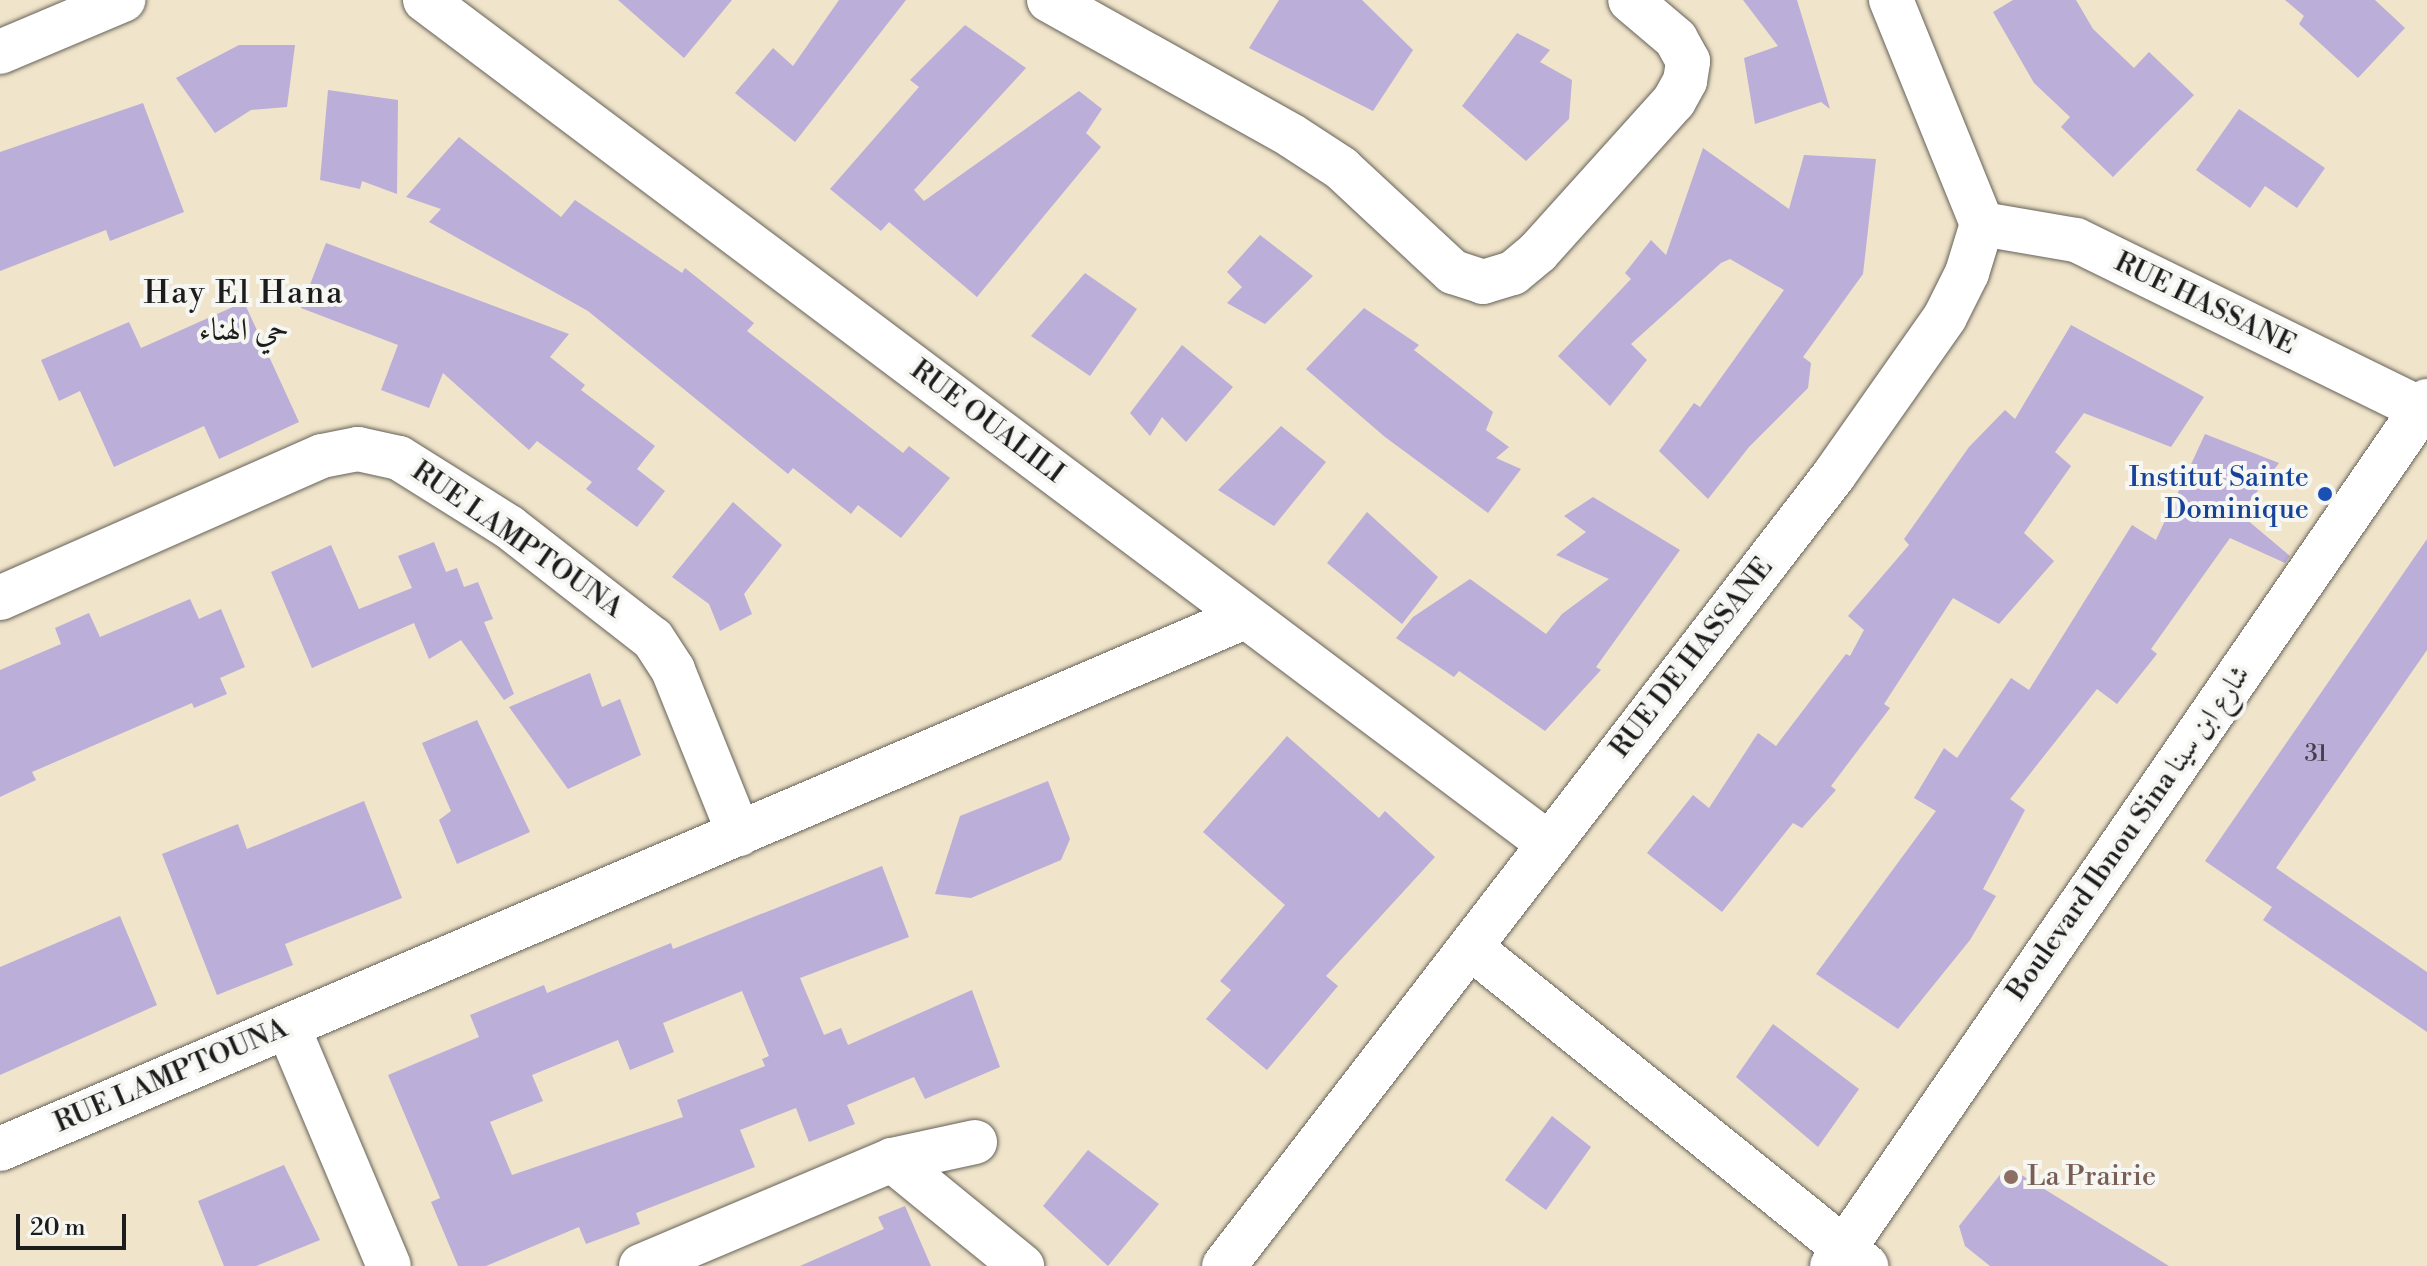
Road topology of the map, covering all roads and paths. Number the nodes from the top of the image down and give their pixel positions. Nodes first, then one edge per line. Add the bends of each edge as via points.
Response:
1 (123, 0) edge
2 (425, 0) edge
3 (1049, 0) edge
4 (1630, 0) edge
5 (1891, 0) edge
6 (0, 52) edge
7 (1982, 224) junction
8 (2425, 407) edge
9 (0, 598) edge
10 (1245, 617) junction
11 (739, 834) junction
12 (1549, 844) junction
13 (1470, 947) junction
14 (288, 1027) junction
15 (975, 1142) dead end
16 (0, 1149) edge
17 (892, 1160) junction
18 (1847, 1260) edge
19 (389, 1266) edge
20 (641, 1266) edge
21 (1022, 1266) edge
22 (1224, 1266) edge

1 - 6 street
2 - 10 street, RUE OUALILI
3 - 4 street via 1292,136 1341,168 1453,272 1483,282 1513,273 1538,252 1674,101 1685,81 1688,61 1676,39
5 - 7 street
7 - 8 street, RUE HASSANE via 2076,240
7 - 12 street, RUE DE HASSANE via 1967,273 1945,317 1903,380
8 - 18 street, Boulevard Ibnou Sina شارع ابن سينا
9 - 11 street, RUE LAMPTOUNA via 322,456 358,449 399,458 509,527 653,639 673,670
10 - 11 street, RUE LAMPTOUNA
10 - 12 street, RUE OUALILI
11 - 14 street, RUE LAMPTOUNA
12 - 13 street, RUE DE HASSANE
13 - 18 street
13 - 22 street, RUE DE HASSANE
14 - 16 street, RUE LAMPTOUNA
14 - 19 street
15 - 17 street
17 - 20 street
17 - 21 street

